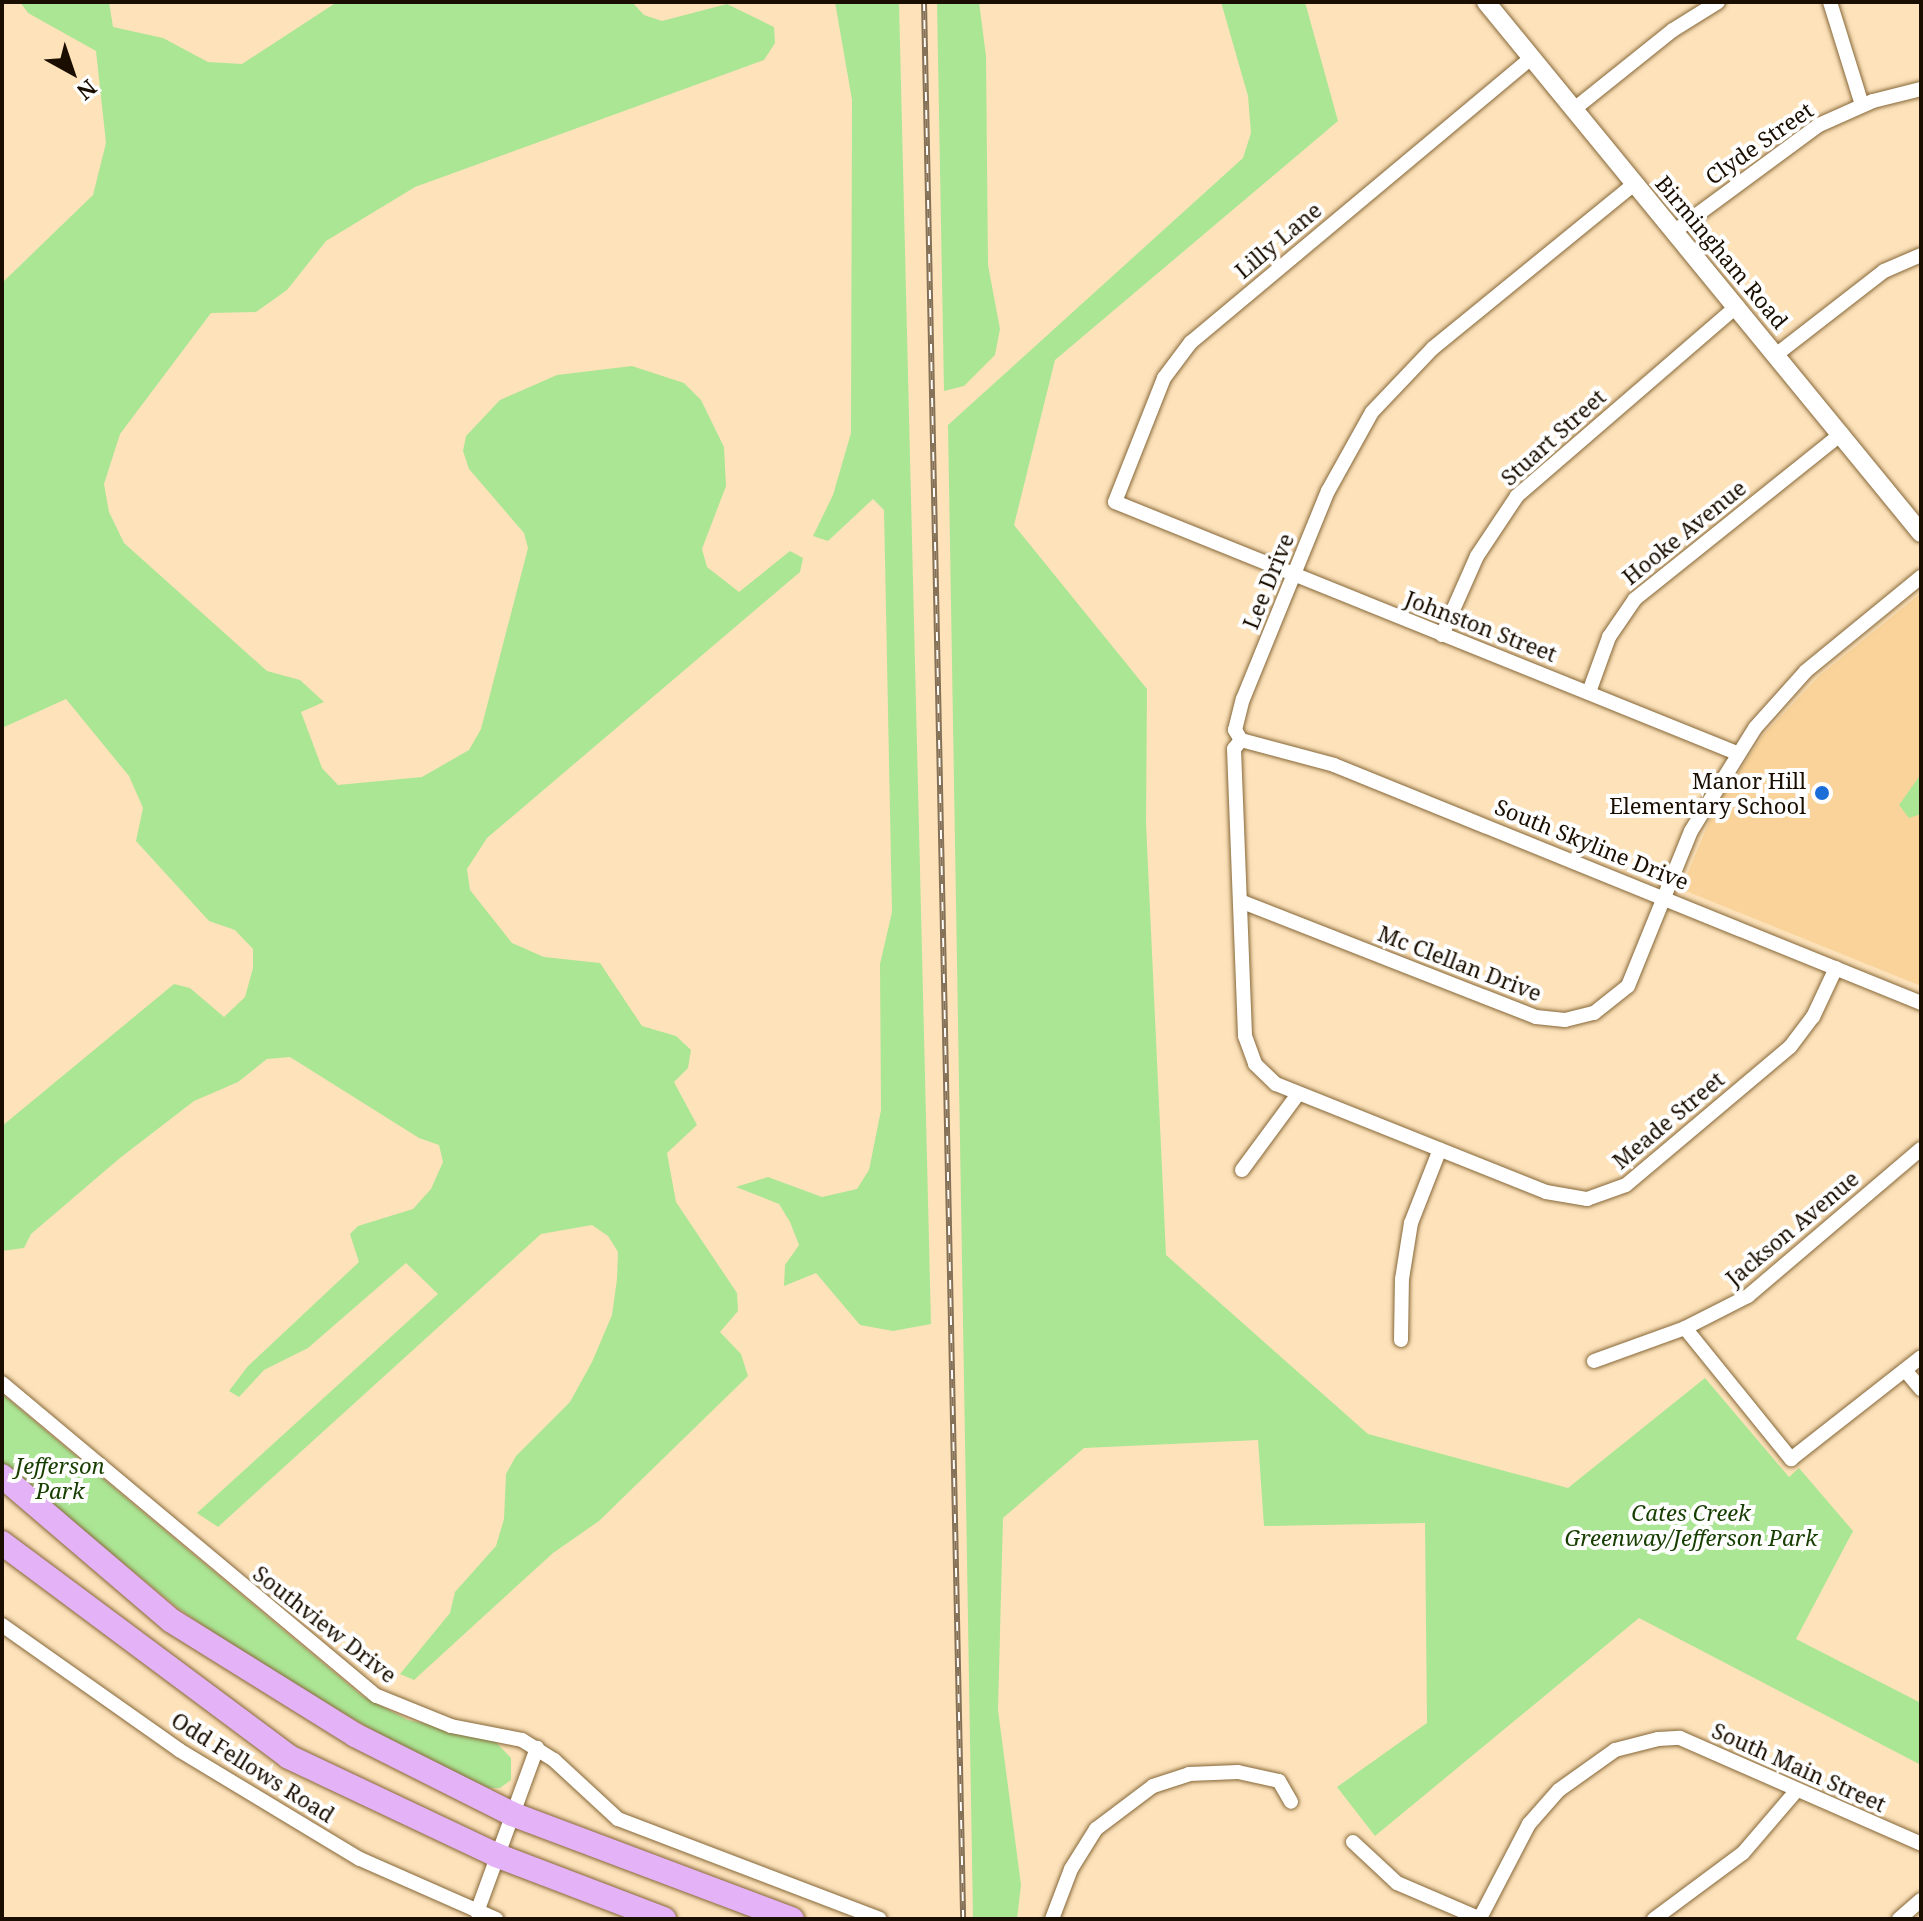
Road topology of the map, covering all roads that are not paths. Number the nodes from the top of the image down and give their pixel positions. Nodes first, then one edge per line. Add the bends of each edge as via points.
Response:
1 (1486, 2) edge
2 (1718, 2) edge
3 (1830, 2) edge
4 (1531, 58) junction
5 (1921, 89) edge
6 (1862, 105) junction
7 (1573, 110) junction
8 (1634, 184) junction
9 (1675, 231) junction
10 (1921, 255) edge
11 (1737, 306) junction
12 (1777, 354) junction
13 (1842, 433) junction
14 (1115, 502) joint
15 (1921, 533) edge
16 (1293, 576) junction
17 (1921, 577) edge
18 (1442, 635) junction
19 (1589, 692) junction
20 (1241, 740) junction
21 (1737, 753) junction
22 (1664, 897) junction
23 (1240, 901) junction
24 (1836, 968) junction
25 (1921, 1003) edge
26 (1298, 1094) junction
27 (1440, 1149) junction
28 (1921, 1149) edge
29 (1242, 1170) dead end
30 (1685, 1328) junction
31 (1401, 1340) dead end
32 (1921, 1357) edge
33 (1594, 1361) dead end
34 (1905, 1370) junction
35 (2, 1383) edge
36 (1921, 1389) edge
37 (2, 1476) edge
38 (2, 1543) edge
39 (2, 1625) edge
40 (537, 1748) junction
41 (1797, 1790) junction
42 (1291, 1802) dead end
43 (512, 1814) junction
44 (1353, 1842) dead end
45 (1921, 1844) edge
46 (496, 1855) junction
47 (1921, 1900) edge
48 (477, 1912) junction
49 (496, 1919) edge
50 (664, 1919) edge
51 (792, 1919) edge
52 (880, 1919) edge
53 (1052, 1919) edge
54 (1481, 1919) edge
55 (1654, 1919) edge
56 (1899, 1919) edge

1 - 4 street, Birmingham Road
2 - 7 street via 1673,30
3 - 6 street
4 - 7 street, Birmingham Road
4 - 14 street, Lilly Lane via 1191,342 1164,378
5 - 6 street, Clyde Street
6 - 9 street, Clyde Street via 1800,136
7 - 8 street, Birmingham Road
8 - 9 street, Birmingham Road
8 - 16 street, Lee Drive via 1400,378 1348,450
9 - 11 street, Birmingham Road
10 - 12 street via 1884,271
11 - 12 street, Birmingham Road
11 - 18 street, Stuart Street via 1517,496 1482,547
12 - 13 street, Birmingham Road
13 - 15 street, Birmingham Road
13 - 19 street, Hooke Avenue via 1635,599 1609,637
14 - 16 street, Johnston Street
16 - 18 street, Johnston Street
16 - 20 street, Lee Drive via 1243,699 1235,730
17 - 21 street, Mc Clellan Drive via 1806,671
18 - 19 street, Johnston Street
19 - 21 street, Johnston Street
20 - 22 street, South Skyline Drive via 1334,765
20 - 23 street, Lee Drive via 1234,749
21 - 22 street, Mc Clellan Drive via 1691,831
22 - 23 street, Mc Clellan Drive via 1628,986 1606,1007 1565,1020 1536,1017
22 - 24 street, South Skyline Drive
23 - 26 street, Lee Drive via 1248,1050 1264,1075
24 - 25 street, South Skyline Drive
24 - 27 street, Meade Street via 1813,1017 1790,1047 1612,1193 1562,1198
26 - 27 street, Meade Street
26 - 29 street
27 - 31 street via 1409,1234
28 - 30 street, Jackson Avenue via 1771,1280
30 - 33 street, Jackson Avenue
30 - 34 street via 1791,1459
32 - 34 street
34 - 36 street
35 - 40 street, Southview Drive via 377,1696 451,1726 508,1735
37 - 43 highway via 172,1621 355,1735
38 - 46 highway via 289,1757
39 - 48 street, Odd Fellows Road via 192,1758 360,1859
40 - 43 street
40 - 52 street, Southview Drive via 599,1806 634,1827
41 - 45 street, South Main Street
41 - 54 street, South Main Street via 1680,1738 1658,1739 1594,1761 1529,1824
41 - 55 street via 1743,1853
42 - 53 street via 1279,1781 1238,1772 1189,1774 1153,1786 1096,1829 1071,1869
43 - 46 street
43 - 51 highway
44 - 54 street via 1397,1883
46 - 48 street
46 - 50 highway
47 - 56 street
48 - 49 street, Odd Fellows Road

